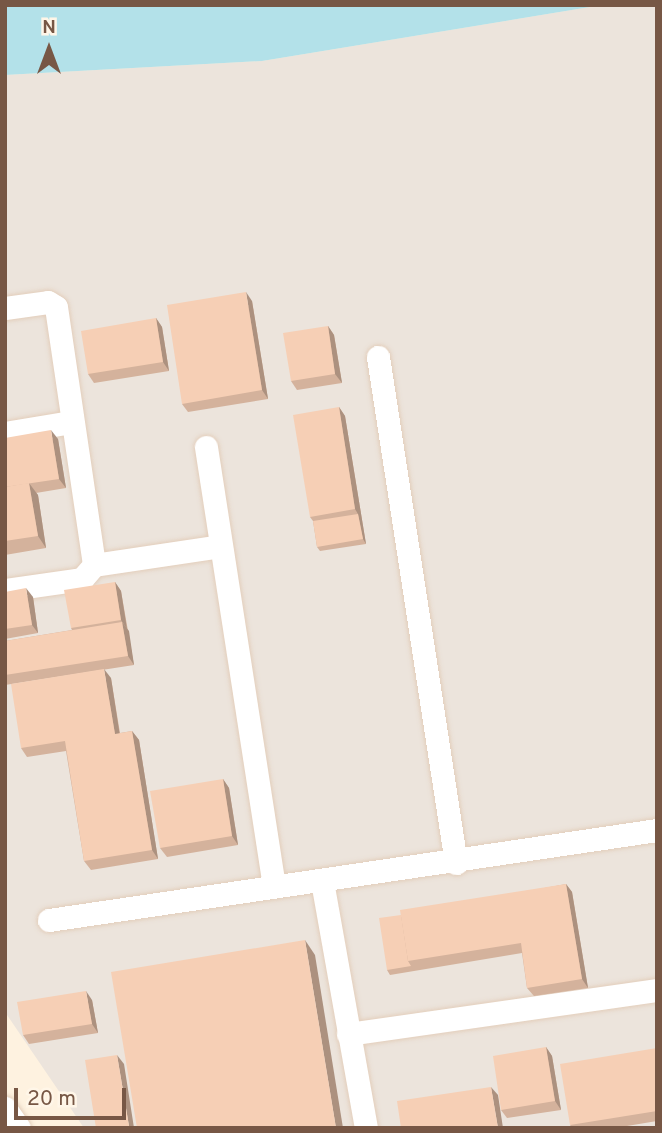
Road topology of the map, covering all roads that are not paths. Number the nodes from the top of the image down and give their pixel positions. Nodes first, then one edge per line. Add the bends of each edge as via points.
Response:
1 (5, 308) edge
2 (379, 357) dead end
3 (71, 422) junction
4 (5, 433) edge
5 (206, 447) dead end
6 (221, 546) junction
7 (94, 565) junction
8 (5, 590) edge
9 (657, 830) edge
10 (456, 863) junction
11 (322, 881) junction
12 (274, 886) junction
13 (49, 920) dead end
14 (657, 990) edge
15 (348, 1034) junction
16 (5, 1108) edge
17 (19, 1128) edge
18 (366, 1128) edge

1 - 3 lane via 48,302 56,307
2 - 10 lane
3 - 4 lane
3 - 7 lane
5 - 6 lane
6 - 7 lane
6 - 12 lane
7 - 8 lane via 82,579
9 - 10 lane
10 - 11 lane
11 - 12 lane
11 - 15 lane
12 - 13 lane
14 - 15 lane
15 - 18 lane
16 - 17 lane

